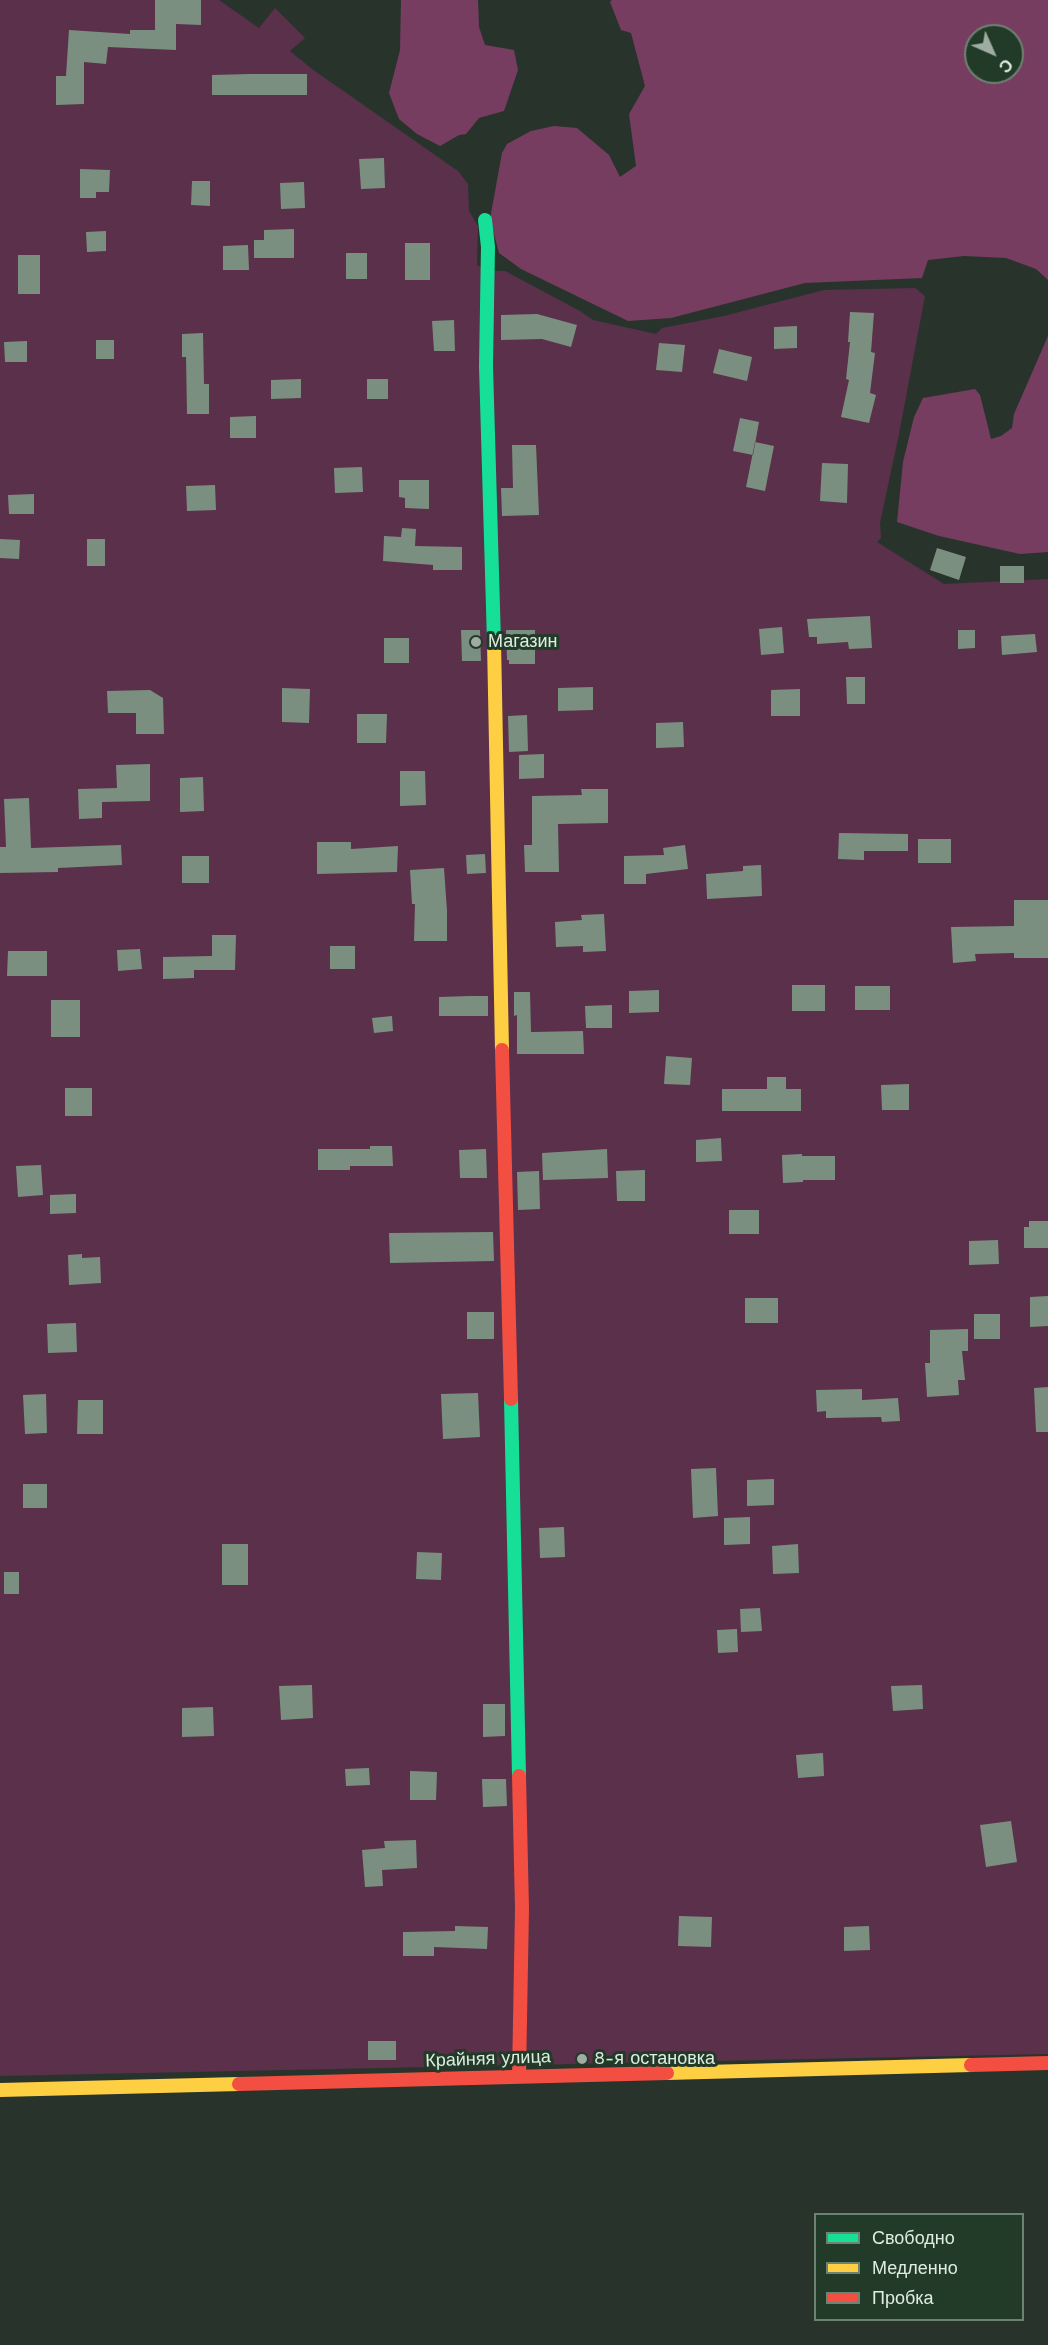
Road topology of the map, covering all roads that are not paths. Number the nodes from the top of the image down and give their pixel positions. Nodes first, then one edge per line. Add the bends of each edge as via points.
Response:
1 (485, 220) dead end
2 (1048, 2063) edge
3 (519, 2076) junction
4 (0, 2090) edge

1 - 3 street via 522,1909
2 - 3 street, Крайняя улица
3 - 4 street, Крайняя улица

